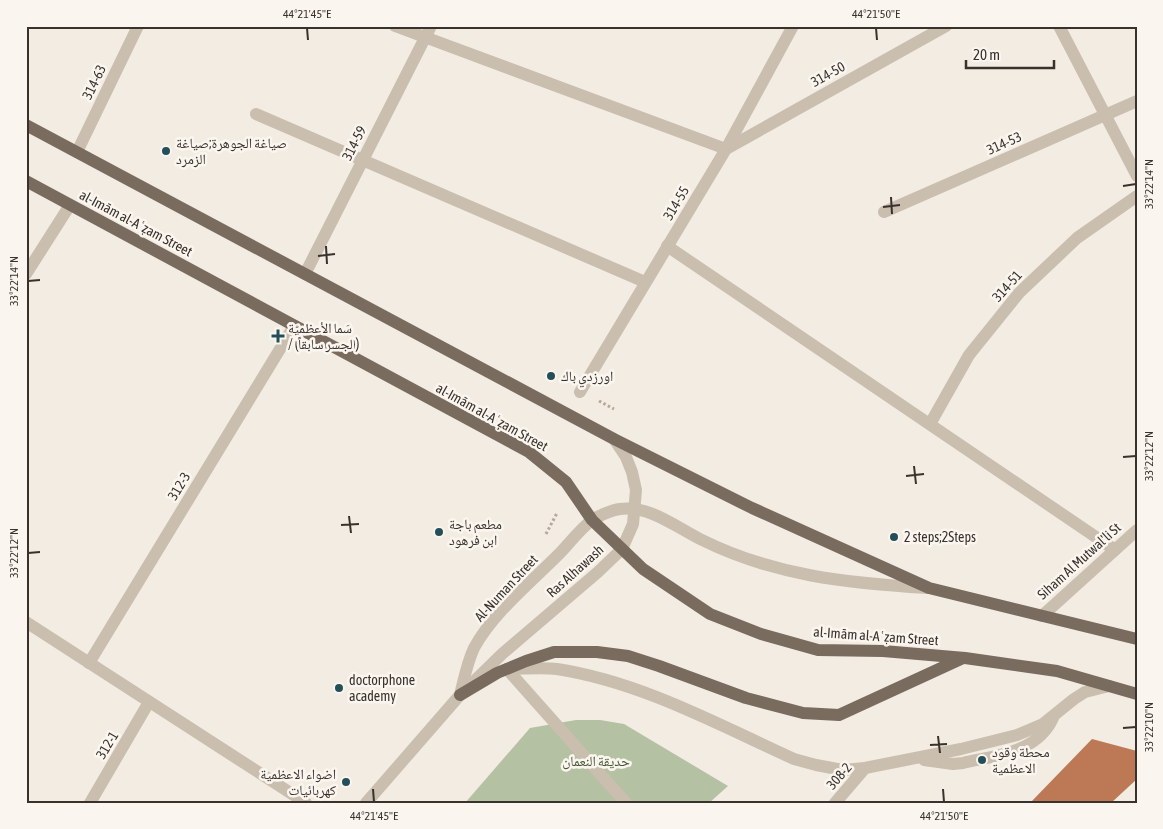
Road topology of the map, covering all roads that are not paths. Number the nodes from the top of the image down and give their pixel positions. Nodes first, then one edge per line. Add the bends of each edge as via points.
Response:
1 (138, 26) edge
2 (396, 26) edge
3 (793, 26) edge
4 (946, 26) edge
5 (1059, 26) edge
6 (427, 32) edge
7 (1137, 101) edge
8 (256, 114) dead end
9 (1105, 115) junction
10 (26, 124) edge
11 (726, 149) junction
12 (77, 152) junction
13 (362, 160) junction
14 (1137, 176) edge
15 (26, 181) edge
16 (1137, 196) edge
17 (70, 205) junction
18 (884, 212) dead end
19 (667, 246) junction
20 (26, 274) edge
21 (305, 274) junction
22 (645, 282) junction
23 (294, 326) junction
24 (580, 392) dead end
25 (930, 424) junction
26 (614, 438) junction
27 (634, 510) junction
28 (592, 520) junction
29 (1137, 530) edge
30 (622, 549) junction
31 (1115, 550) junction
32 (929, 588) junction
33 (1042, 616) junction
34 (26, 622) edge
35 (1137, 638) edge
36 (965, 658) junction
37 (89, 663) junction
38 (507, 669) junction
39 (1109, 686) junction
40 (1137, 694) edge
41 (460, 695) junction
42 (149, 702) junction
43 (865, 768) junction
44 (90, 803) edge
45 (306, 803) edge
46 (366, 803) edge
47 (626, 803) edge
48 (835, 803) edge

1 - 12 street, 314-63
2 - 6 street
3 - 11 street, 314-55
4 - 11 street, 314-50
5 - 9 street
6 - 11 street
6 - 13 street, 314-59
7 - 9 street, 314-53
8 - 13 street
9 - 14 street
9 - 18 street, 314-53
10 - 12 main road
11 - 19 street, 314-55
12 - 21 main road
13 - 21 street, 314-59
13 - 22 street
15 - 17 main road, al-Imām al-Aʿẓam Street
16 - 25 street, 314-51 via 1077,238 1019,293 970,355
17 - 20 street
17 - 23 main road, al-Imām al-Aʿẓam Street
19 - 22 street, 314-55
19 - 25 street
21 - 26 main road
22 - 24 street, 314-55
23 - 28 main road, al-Imām al-Aʿẓam Street via 529,452 566,482
23 - 37 street, 312-3
25 - 31 street
26 - 27 street, Ras Alhawash via 632,472 636,490
26 - 32 main road via 752,508
27 - 28 street via 619,509
27 - 30 street, Ras Alhawash via 633,524
27 - 32 street via 651,514 757,563 864,584
28 - 30 main road, al-Imām al-Aʿẓam Street
28 - 41 street, Al-Numan Street via 486,630 468,662
29 - 31 street, Siham Al Mutwal'li St
30 - 36 main road, al-Imām al-Aʿẓam Street via 643,569 710,614 761,634 818,650 883,650
30 - 41 street, Ras Alhawash
31 - 33 street, Siham Al Mutwal'li St
32 - 33 main road
33 - 35 main road
34 - 37 street
36 - 38 main road via 839,715 803,713 746,698 628,656 554,652
36 - 39 main road, al-Imām al-Aʿẓam Street via 1057,671
37 - 42 street
38 - 41 main road
38 - 43 street via 555,669 597,678 651,694 794,759 843,770
38 - 47 street
39 - 40 main road, al-Imām al-Aʿẓam Street
39 - 43 street via 1090,690 1043,724 1017,734
41 - 46 street, Al-Numan Street
42 - 44 street, 312-1
42 - 45 street
43 - 48 street, 308-2

